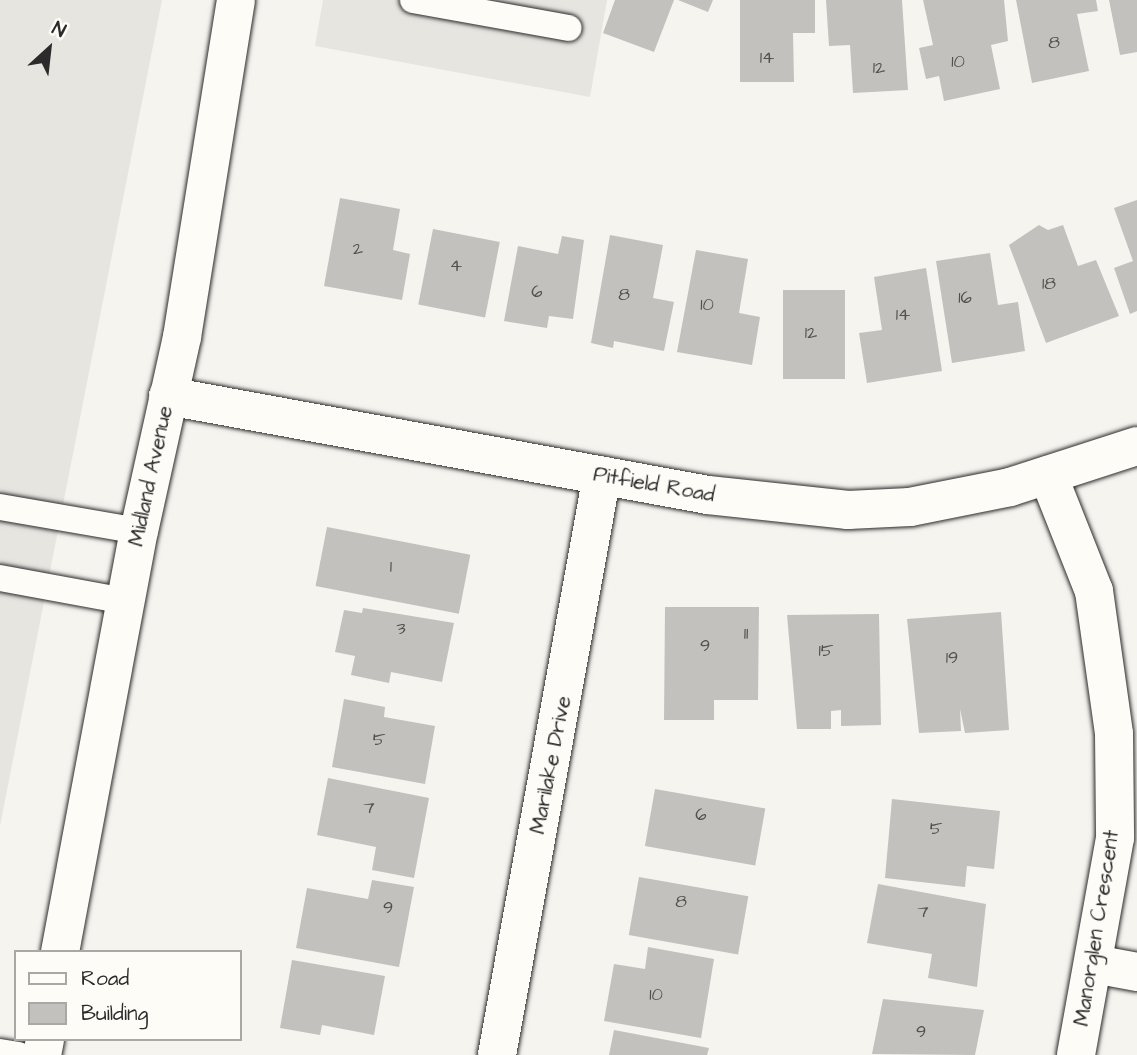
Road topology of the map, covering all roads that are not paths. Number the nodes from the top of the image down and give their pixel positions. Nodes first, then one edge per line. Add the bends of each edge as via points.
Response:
1 (236, 0) edge
2 (414, 0) edge
3 (569, 28) dead end
4 (168, 396) junction
5 (1137, 446) edge
6 (602, 475) junction
7 (1048, 475) junction
8 (0, 508) edge
9 (139, 531) junction
10 (0, 578) edge
11 (125, 601) junction
12 (60, 950) edge
13 (1094, 964) junction
14 (1137, 972) edge
15 (0, 1052) edge
16 (19, 1055) edge
17 (497, 1055) edge
18 (1076, 1055) edge

1 - 4 street, Midland Avenue
2 - 3 lane
4 - 6 street, Pitfield Road
4 - 9 street, Midland Avenue
5 - 7 street, Pitfield Road
6 - 7 street, Pitfield Road via 784,506 848,510 910,507
6 - 17 street, Marilake Drive
7 - 13 street, Manorglen Crescent via 1094,591 1114,734 1115,838
8 - 9 lane
9 - 11 street, Midland Avenue
10 - 11 lane
11 - 12 street, Midland Avenue
13 - 14 street
13 - 18 street, Manorglen Crescent
15 - 16 lane

